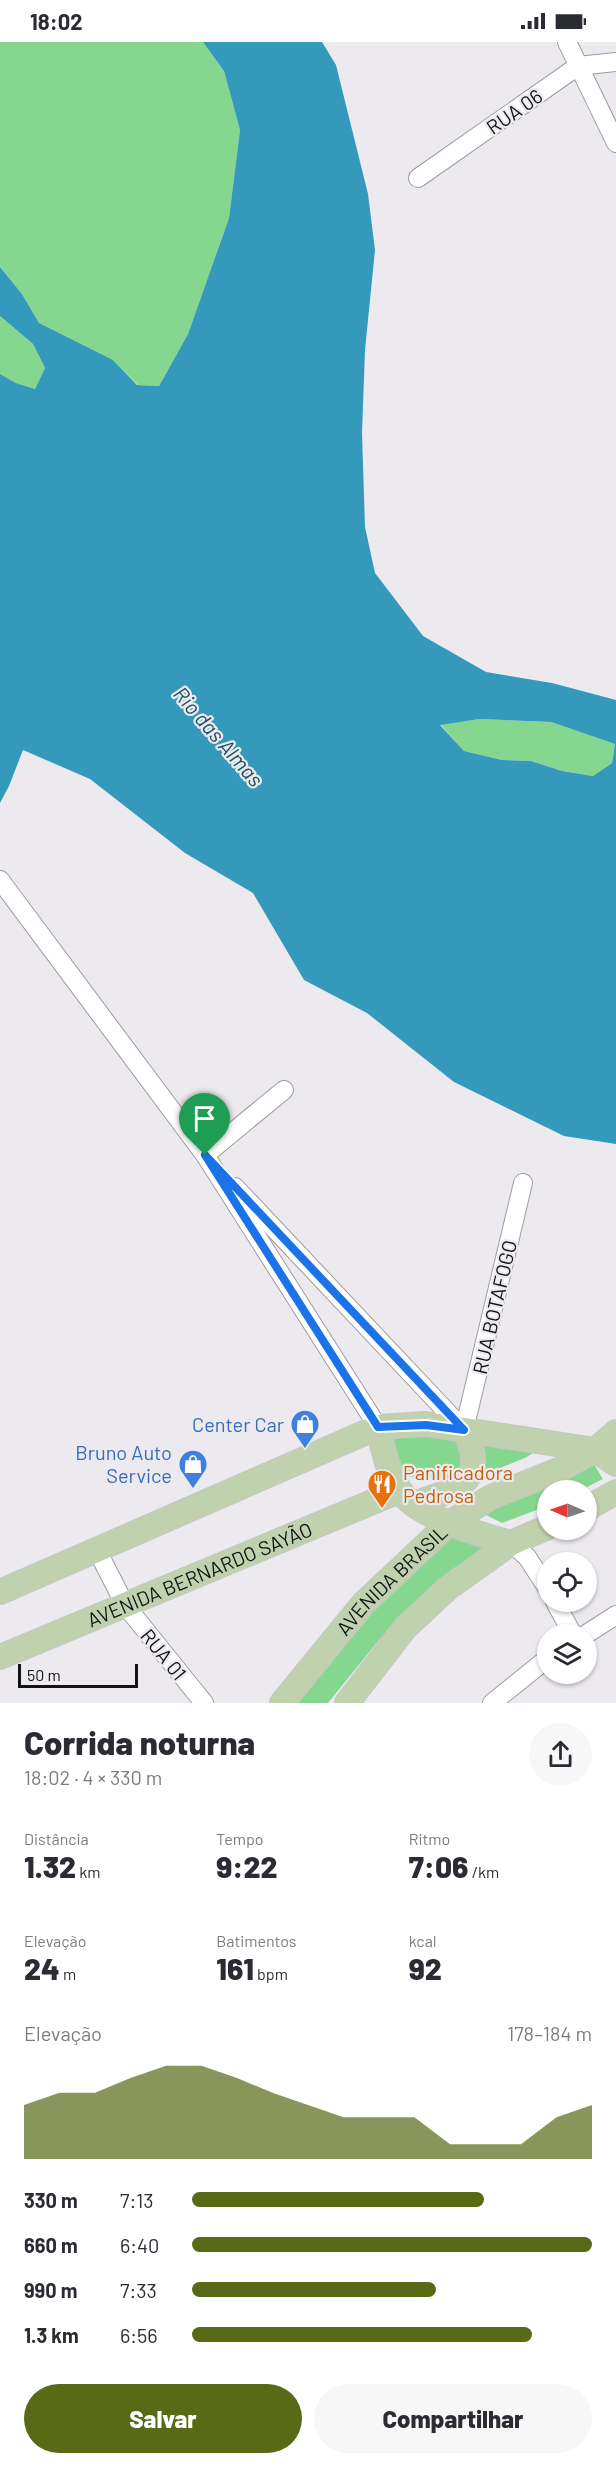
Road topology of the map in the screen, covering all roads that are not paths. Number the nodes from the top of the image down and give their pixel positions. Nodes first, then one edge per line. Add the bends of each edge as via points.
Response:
1 (567, 42) edge
2 (616, 62) edge
3 (578, 66) junction
4 (616, 143) edge
5 (418, 178) dead end
6 (0, 880) edge
7 (284, 1090) dead end
8 (205, 1155) junction
9 (523, 1183) dead end
10 (378, 1427) junction
11 (464, 1430) junction
12 (616, 1432) edge
13 (595, 1450) junction
14 (616, 1464) edge
15 (616, 1492) edge
16 (406, 1497) junction
17 (597, 1503) edge
18 (448, 1524) junction
19 (537, 1532) edge
20 (511, 1543) junction
21 (97, 1550) junction
22 (537, 1573) edge
23 (0, 1592) edge
24 (124, 1605) junction
25 (616, 1616) edge
26 (597, 1628) edge
27 (0, 1657) edge
28 (537, 1667) edge
29 (204, 1703) edge
30 (282, 1703) edge
31 (347, 1703) edge
32 (492, 1703) edge

1 - 3 street
2 - 3 street, RUA 06
3 - 4 street
3 - 5 street, RUA 06
6 - 8 street
7 - 8 street
8 - 10 street
8 - 11 street
9 - 11 street, RUA BOTAFOGO
10 - 11 main road via 426,1425
10 - 16 main road via 385,1458
10 - 21 main road
11 - 13 main road
11 - 16 main road, AVENIDA BERNARDO SAYÃO via 474,1460 468,1480 453,1490
12 - 13 main road, AVENIDA BRASIL
13 - 14 main road
13 - 18 main road, AVENIDA BRASIL via 561,1469 491,1497
15 - 17 main road
16 - 18 main road
16 - 24 main road, AVENIDA BERNARDO SAYÃO
18 - 20 main road
18 - 30 main road, AVENIDA BRASIL via 363,1604
19 - 20 main road
20 - 22 street
20 - 31 main road via 448,1588 405,1628
21 - 23 main road
21 - 24 street, RUA 01
24 - 27 main road, AVENIDA BERNARDO SAYÃO
24 - 29 street, RUA 01
25 - 26 street
28 - 32 street

